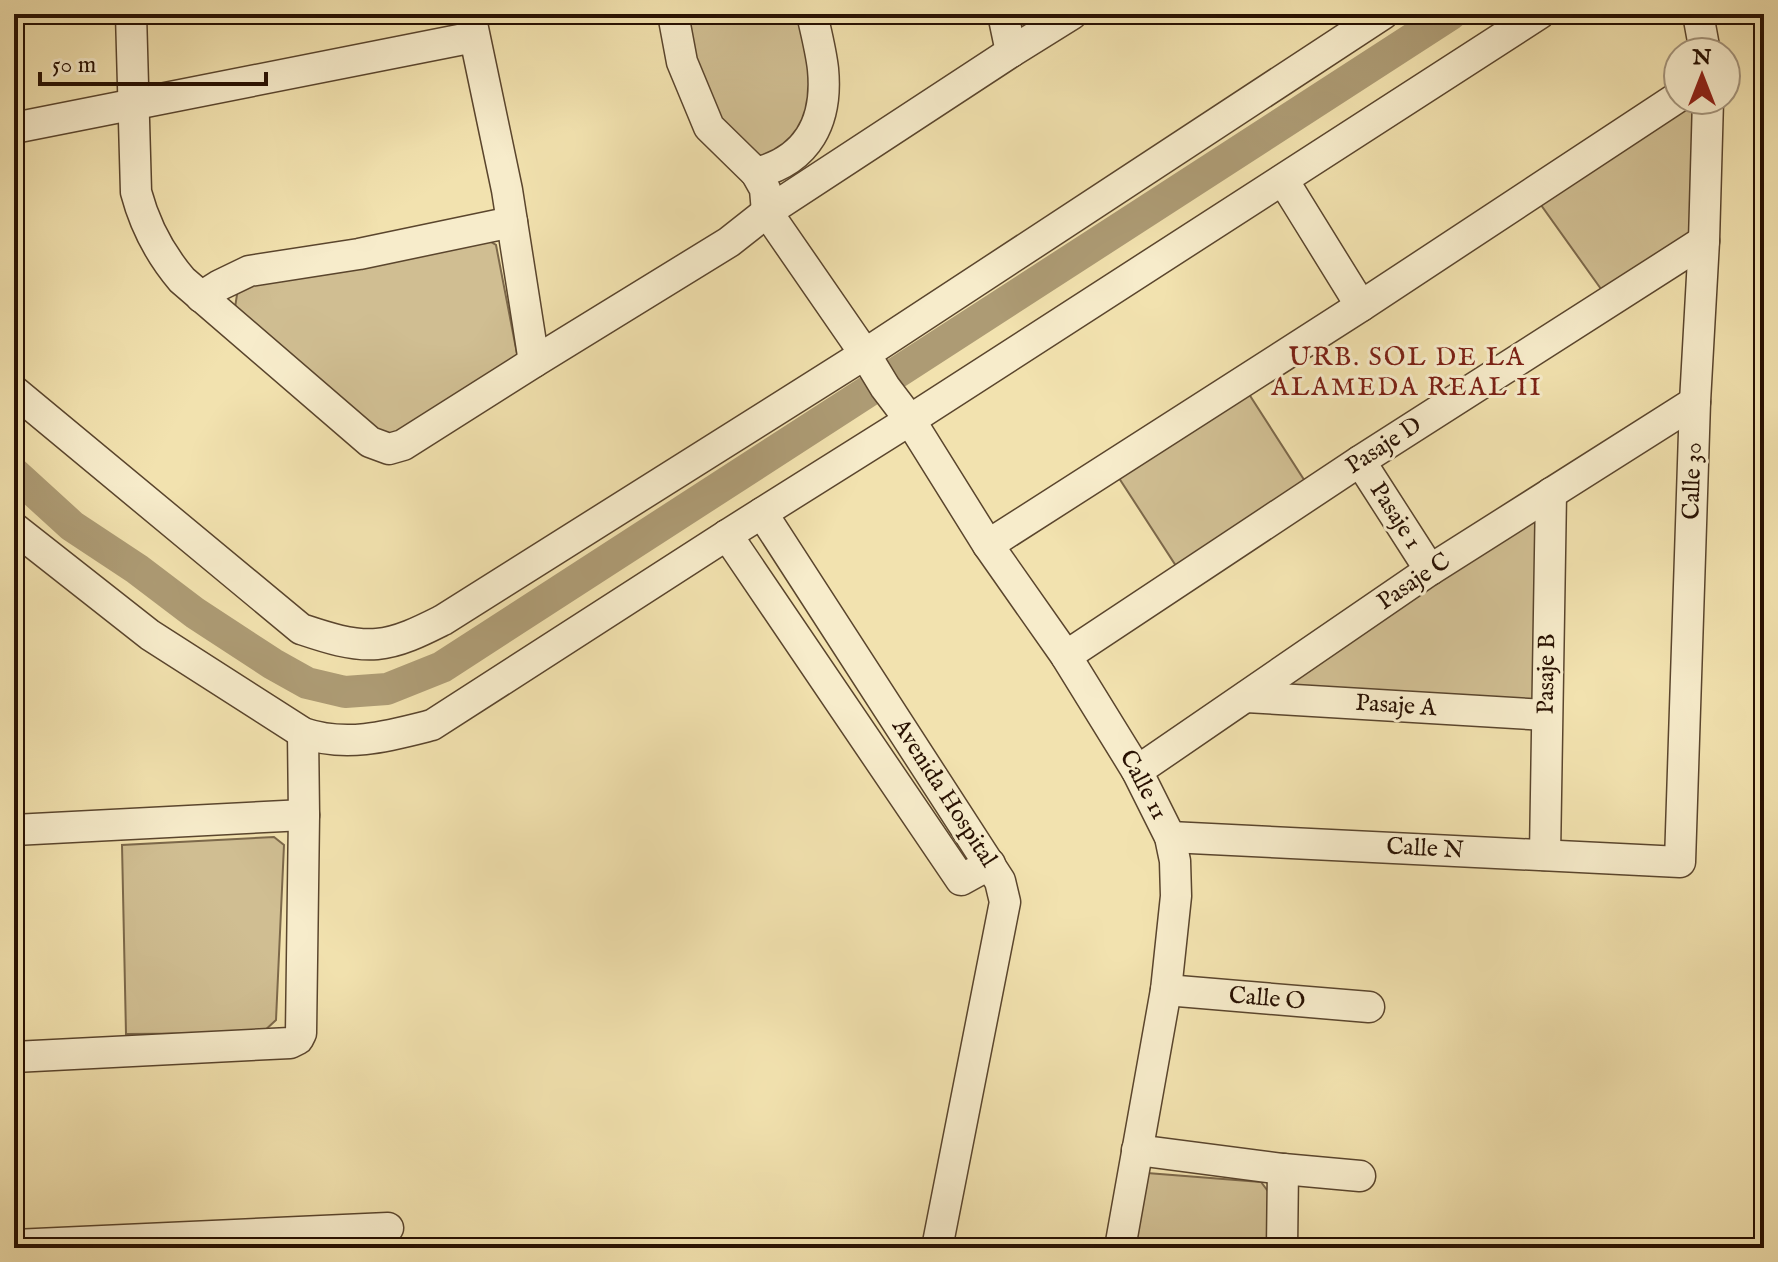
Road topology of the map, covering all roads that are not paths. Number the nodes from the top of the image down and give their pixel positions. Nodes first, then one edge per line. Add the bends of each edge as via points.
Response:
1 (131, 14) edge
2 (673, 14) edge
3 (812, 14) edge
4 (1003, 14) edge
5 (1072, 14) edge
6 (1383, 14) edge
7 (1539, 14) edge
8 (1698, 14) edge
9 (472, 26) edge
10 (1702, 36) edge
11 (1011, 52) junction
12 (134, 104) junction
13 (1662, 108) edge
14 (1708, 116) edge
15 (14, 128) edge
16 (815, 128) junction
17 (841, 164) junction
18 (756, 173) junction
19 (1283, 180) junction
20 (767, 212) junction
21 (512, 222) junction
22 (1704, 241) junction
23 (201, 297) junction
24 (1361, 306) junction
25 (534, 362) junction
26 (876, 372) junction
27 (14, 391) edge
28 (1695, 402) junction
29 (910, 420) junction
30 (1360, 461) junction
31 (1551, 493) junction
32 (762, 513) junction
33 (14, 528) edge
34 (727, 535) junction
35 (988, 545) junction
36 (1430, 570) junction
37 (1066, 656) junction
38 (1246, 697) junction
39 (1546, 715) junction
40 (303, 733) junction
41 (1137, 771) junction
42 (304, 815) junction
43 (14, 830) edge
44 (1170, 837) junction
45 (1545, 855) junction
46 (1680, 862) joint
47 (990, 864) junction
48 (1166, 990) junction
49 (1369, 1007) dead end
50 (14, 1057) edge
51 (1137, 1150) junction
52 (1283, 1169) junction
53 (1360, 1176) dead end
54 (388, 1228) dead end
55 (14, 1245) edge
56 (937, 1248) edge
57 (1120, 1248) edge
58 (1282, 1248) edge

1 - 12 street
2 - 18 street via 682,62 709,127
3 - 16 street via 824,90
4 - 11 street
5 - 11 street
6 - 26 street
7 - 19 street
8 - 10 street
9 - 12 street
9 - 21 street
11 - 17 street
12 - 15 street
12 - 23 street via 136,192 142,216 165,261
13 - 24 street
14 - 22 street, Calle 30
16 - 17 street
16 - 18 street via 796,155
17 - 20 street
18 - 20 street, Calle 11 via 765,189
19 - 24 street
19 - 29 street
20 - 25 street via 729,242
20 - 26 street, Calle 11
21 - 23 street via 249,271
21 - 25 street
22 - 28 street, Calle 30
22 - 30 street, Pasaje D
23 - 25 street via 370,442 389,449
24 - 35 street
26 - 27 street via 443,620 378,644 301,629
26 - 29 street, Calle 11
28 - 31 street, Pasaje C
28 - 46 street, Calle 30
29 - 32 street
29 - 35 street, Calle 11
30 - 36 street, Pasaje 1
30 - 37 street, Pasaje D
31 - 36 street, Pasaje C
31 - 39 street, Pasaje B
32 - 34 street
32 - 47 street, Avenida Hospital
33 - 40 street via 150,635
34 - 40 street via 432,725 382,738 330,740
34 - 47 street, Avenida Hospital via 961,880
35 - 37 street, Calle 11
36 - 38 street, Pasaje C
37 - 41 street, Calle 11
38 - 39 street, Pasaje A
38 - 41 street, Pasaje C
39 - 45 street, Pasaje B
40 - 42 street
41 - 44 street, Calle 11
42 - 43 street
42 - 50 street via 298,1039
44 - 45 street, Calle N
44 - 48 street, Calle 11 via 1176,896
45 - 46 street, Calle N
47 - 56 street, Avenida Hospital via 1005,902
48 - 49 street, Calle O
48 - 51 street, Calle 11
51 - 52 street
51 - 57 street, Calle 11
52 - 53 street
52 - 58 street
54 - 55 street

